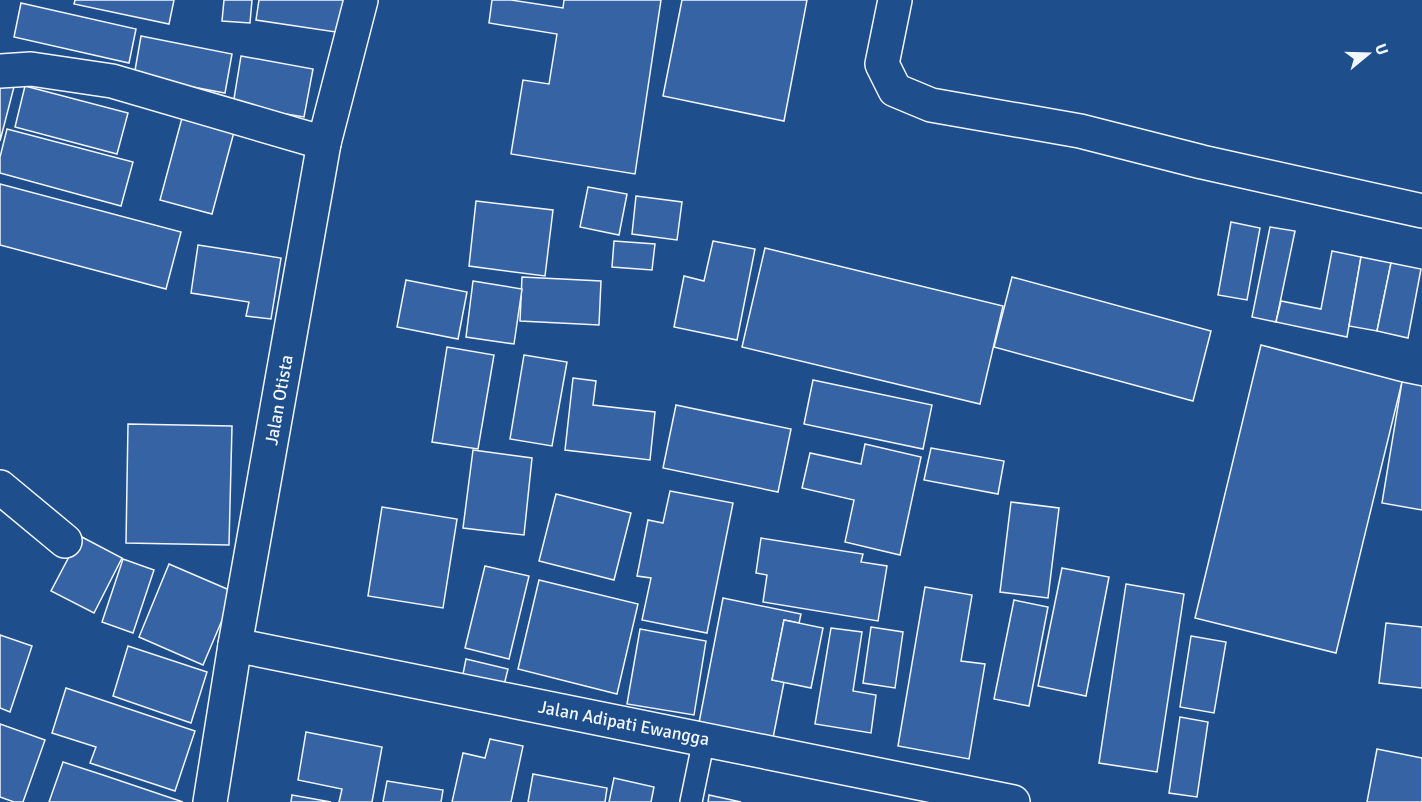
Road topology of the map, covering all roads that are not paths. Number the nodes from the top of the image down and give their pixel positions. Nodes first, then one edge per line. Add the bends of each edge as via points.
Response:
1 (361, 0) edge
2 (895, 0) edge
3 (0, 71) edge
4 (324, 143) junction
5 (1422, 212) edge
6 (0, 488) edge
7 (65, 541) dead end
8 (235, 645) junction
9 (704, 739) junction
10 (210, 802) edge
11 (691, 802) edge
12 (1013, 802) edge

1 - 4 street, Jalan Otista
2 - 5 street via 882,64 895,90 930,105 1080,131
3 - 4 street via 31,69 112,81
4 - 8 street, Jalan Otista
6 - 7 street
8 - 9 street, Jalan Adipati Ewangga
8 - 10 street, Jalan Otista
9 - 11 lane
9 - 12 street, Jalan Adipati Ewangga

